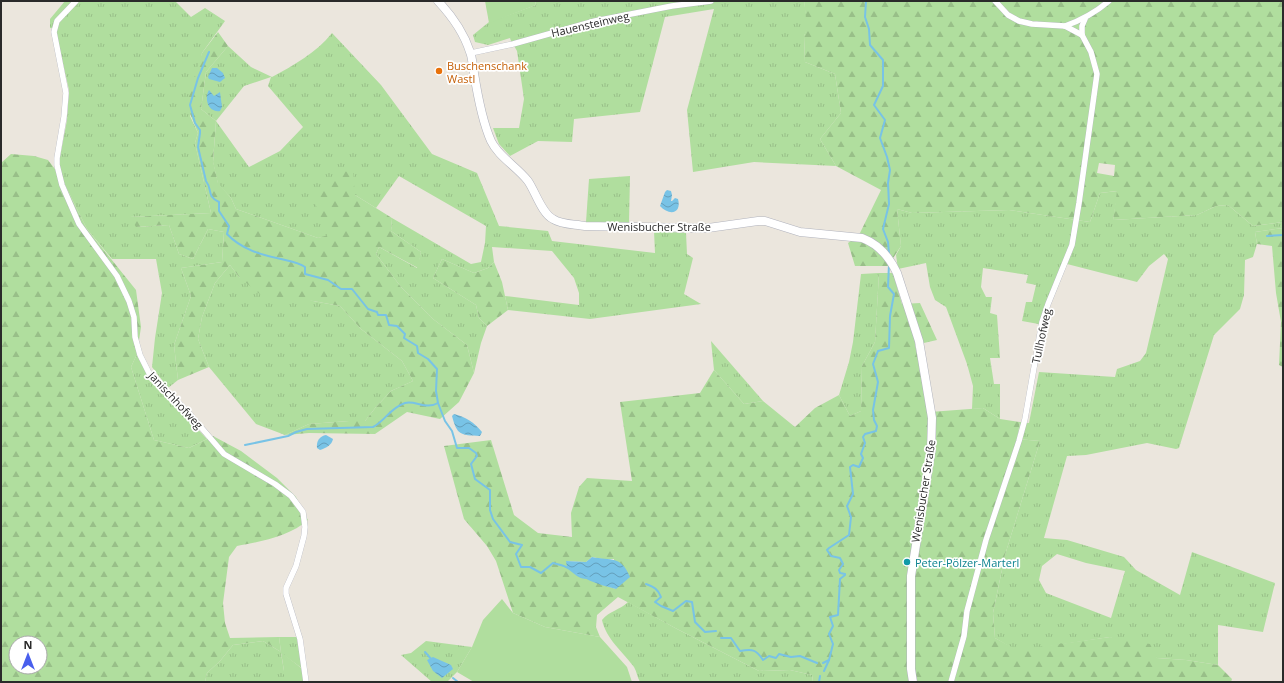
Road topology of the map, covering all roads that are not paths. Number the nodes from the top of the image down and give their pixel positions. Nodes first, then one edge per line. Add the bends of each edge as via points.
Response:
1 (76, 1) edge
2 (438, 1) edge
3 (711, 1) edge
4 (995, 1) edge
5 (1109, 1) edge
6 (1085, 18) junction
7 (1065, 26) junction
8 (1082, 35) junction
9 (471, 53) junction
10 (306, 682) edge
11 (913, 682) edge
12 (951, 682) edge

1 - 10 street, Janischhofweg via 57,21 54,32 66,93 57,158 62,185 78,224 117,276 129,301 140,355 149,373 187,411 224,454 275,484 291,496 303,512 304,536 286,594 300,639
2 - 9 street, Wenisbucher Straße via 458,25
3 - 9 street, Hauensteinweg via 595,21
4 - 7 street via 1008,16 1019,21
5 - 6 street
6 - 7 street
6 - 8 street
7 - 8 street
8 - 12 street, Tullhofweg via 1091,52 1096,74 1072,245 1042,322 1021,434 986,540
9 - 11 street, Wenisbucher Straße via 485,123 492,142 518,169 546,214 552,219 585,226 694,228 765,221 800,232 862,238 873,244 893,264 919,342 932,418 930,458 911,576

